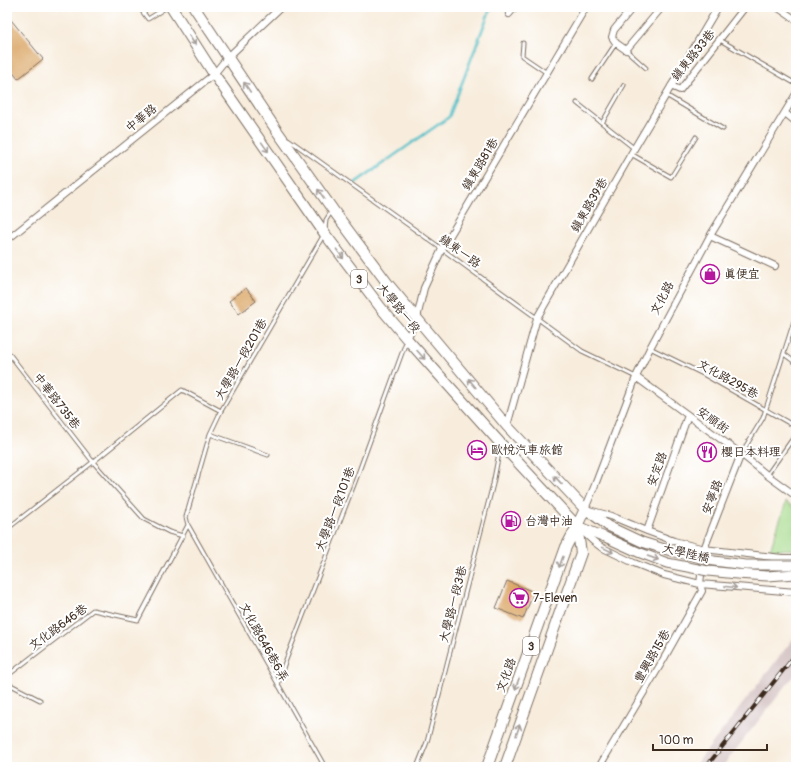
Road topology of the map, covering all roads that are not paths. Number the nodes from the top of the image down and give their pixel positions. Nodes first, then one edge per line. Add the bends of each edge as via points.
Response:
1 (139, 7) edge
2 (167, 7) edge
3 (171, 7) edge
4 (194, 7) edge
5 (281, 7) edge
6 (515, 7) edge
7 (586, 7) edge
8 (633, 7) edge
9 (662, 7) edge
10 (718, 7) edge
11 (745, 7) edge
12 (777, 7) edge
13 (509, 14) dead end
14 (796, 20) edge
15 (720, 40) junction
16 (616, 43) junction
17 (523, 44) dead end
18 (626, 50) junction
19 (227, 58) junction
20 (646, 68) dead end
21 (547, 73) junction
22 (214, 74) junction
23 (592, 79) dead end
24 (796, 84) edge
25 (624, 85) dead end
26 (671, 86) junction
27 (796, 94) edge
28 (666, 95) junction
29 (577, 103) dead end
30 (785, 113) junction
31 (796, 122) edge
32 (602, 123) junction
33 (723, 129) dead end
34 (277, 132) junction
35 (696, 137) dead end
36 (633, 151) junction
37 (333, 210) junction
38 (325, 234) junction
39 (710, 236) junction
40 (7, 240) edge
41 (442, 249) junction
42 (775, 266) dead end
43 (796, 315) edge
44 (417, 318) junction
45 (537, 318) junction
46 (407, 339) junction
47 (650, 348) junction
48 (7, 351) edge
49 (784, 354) junction
50 (796, 363) edge
51 (636, 377) junction
52 (765, 410) junction
53 (220, 411) junction
54 (688, 415) junction
55 (507, 426) junction
56 (796, 427) edge
57 (210, 434) junction
58 (796, 434) edge
59 (501, 444) junction
60 (741, 454) junction
61 (268, 455) dead end
62 (93, 462) junction
63 (767, 475) junction
64 (796, 496) edge
65 (585, 509) junction
66 (188, 526) junction
67 (577, 526) junction
68 (7, 529) edge
69 (647, 531) junction
70 (183, 536) junction
71 (704, 549) junction
72 (796, 558) edge
73 (796, 565) edge
74 (796, 574) edge
75 (700, 584) junction
76 (796, 592) edge
77 (7, 676) edge
78 (7, 682) edge
79 (278, 685) junction
80 (40, 700) dead end
81 (324, 767) edge
82 (417, 767) edge
83 (487, 767) edge
84 (505, 767) edge
85 (600, 767) edge

1 - 2 lane via 148,20
3 -> 22 main road, 大學路一段 / 3
4 - 19 main road, 大學路一段 / 3
5 - 19 street, 中華路
6 - 13 street
7 - 21 street, 鎮東路81巷
8 - 16 street via 614,30 612,37
9 - 18 street
10 - 26 street, 鎮東路39巷
11 - 15 street, 鎮東路33巷
12 - 14 street
15 - 24 lane
15 - 26 street, 鎮東路33巷 via 680,90
16 - 18 street
16 - 23 lane
17 - 21 lane via 522,56
18 - 20 lane
19 - 22 street, 中華路
34 -> 19 main road, 大學路一段 / 3
21 - 41 street, 鎮東路81巷
22 -> 38 main road, 大學路一段 / 3
22 - 40 street, 中華路
25 - 32 lane
26 - 28 street, 鎮東路39巷
27 - 30 street, 文化路
28 - 33 lane
28 - 36 street, 鎮東路39巷
29 - 32 lane
30 - 31 street
30 - 39 street, 文化路
32 - 36 lane
37 -> 34 main road, 大學路一段 / 3
34 - 41 lane, 鎮東一路
35 - 36 lane via 671,177
36 - 45 street, 鎮東路39巷
37 - 38 lane, 大學路一段201巷 via 326,220
37 - 44 main road, 大學路一段 / 3 via 388,284
38 -> 46 main road, 大學路一段 / 3
38 - 53 lane, 大學路一段201巷
39 - 42 street
39 - 47 street, 文化路
41 - 44 street, 鎮東路81巷 via 424,288
41 - 45 lane, 鎮東一路
43 - 49 lane
44 - 46 street, 鎮東路81巷
55 -> 44 main road, 大學路一段 / 3
45 - 51 lane, 鎮東一路 via 582,351
45 - 55 street, 鎮東路39巷
46 -> 59 main road, 大學路一段 / 3
46 - 79 lane, 大學路一段101巷
47 - 51 street, 文化路
47 - 52 lane, 文化路295巷 via 703,374
48 - 62 lane, 中華路735巷
49 - 50 lane
49 - 52 lane
51 - 54 street, 安順街
51 - 65 street, 文化路
52 - 56 lane, 文化路295巷
52 - 60 lane via 763,418
53 - 57 lane, 大學路一段201巷
53 - 62 lane via 182,390
54 - 60 street, 安順街
54 - 69 street, 安定路
65 -> 55 main road, 大學路一段 / 3
57 - 61 lane
57 - 66 lane, 大學路一段201巷 via 186,517
58 - 63 lane
59 - 67 main road, 大學路一段 / 3
59 - 82 lane, 大學路一段3巷 via 429,734
60 - 63 street, 安順街
60 - 71 street, 安寧路
62 - 68 lane
62 - 70 lane, 中華路735巷 via 144,519
63 - 64 street, 安順街
65 - 67 main road, 文化路 / 3
65 - 69 street via 611,516
65 - 73 street, 大學陸橋, bridge via 608,526 642,542 671,551 746,565
66 - 70 lane, 文化路646巷
66 - 79 lane, 文化路646巷6弄
67 -> 74 street, 大學陸橋, bridge via 667,563 737,574
67 -> 75 street via 601,547 634,563 664,575
67 -> 83 main road, 文化路 / 3 via 566,547
84 -> 67 main road, 3 via 581,553
69 - 71 street
70 - 77 lane, 文化路646巷 via 138,620 93,610
71 - 72 street
71 - 75 street, 豐興路15巷
75 -> 76 street
75 - 85 street, 豐興路15巷 via 702,591
78 - 80 lane
79 - 81 lane, 文化路646巷6弄

